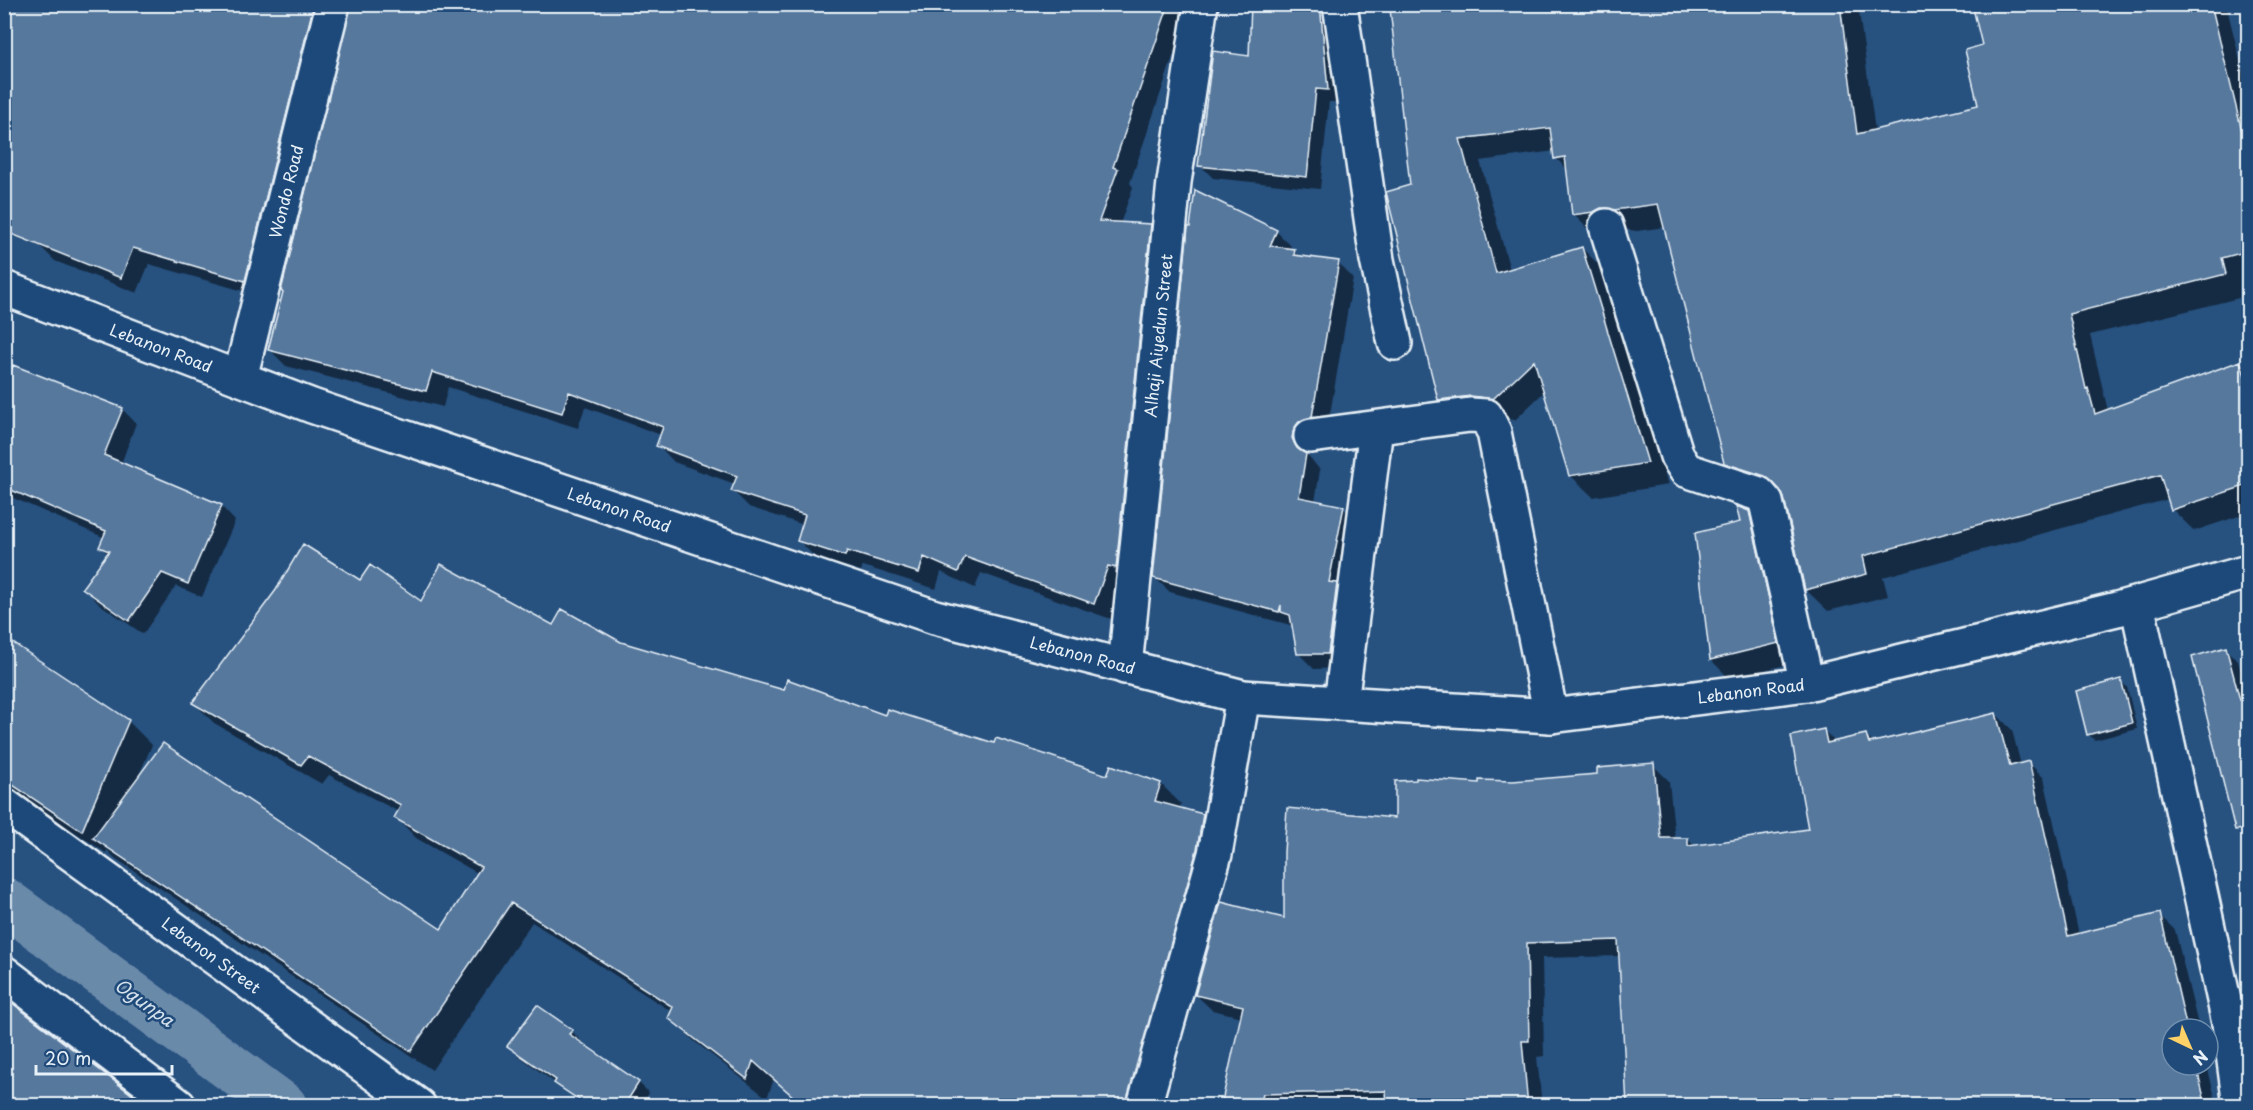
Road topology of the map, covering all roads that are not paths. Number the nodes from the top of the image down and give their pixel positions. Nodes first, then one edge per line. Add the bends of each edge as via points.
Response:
1 (333, 4) edge
2 (1201, 4) edge
3 (1340, 4) edge
4 (1606, 226) dead end
5 (4, 288) edge
6 (1395, 343) dead end
7 (240, 378) junction
8 (1376, 428) junction
9 (1311, 436) dead end
10 (2248, 572) edge
11 (2137, 604) junction
12 (1125, 667) junction
13 (1807, 684) junction
14 (1243, 697) junction
15 (1341, 703) junction
16 (1551, 716) junction
17 (4, 805) edge
18 (4, 973) edge
19 (179, 1106) edge
20 (419, 1106) edge
21 (1144, 1106) edge
22 (2240, 1106) edge

1 - 7 street, Wondo Road
2 - 12 street, Alhaji Aiyedun Street via 1174,182
3 - 6 street via 1377,260
4 - 13 street via 1677,456 1686,470 1759,494 1766,502
5 - 7 street, Lebanon Road
7 - 12 street, Lebanon Road via 312,406 935,617
8 - 9 street
8 - 15 street
8 - 16 street via 1486,416 1494,432
10 - 11 street, Lebanon Road
11 - 13 street, Lebanon Road
11 - 22 street via 2229,1023
12 - 14 street, Lebanon Road
13 - 16 street, Lebanon Road
14 - 15 street, Lebanon Road
14 - 21 street via 1215,854
15 - 16 street, Lebanon Road
17 - 20 street, Lebanon Street
18 - 19 street

